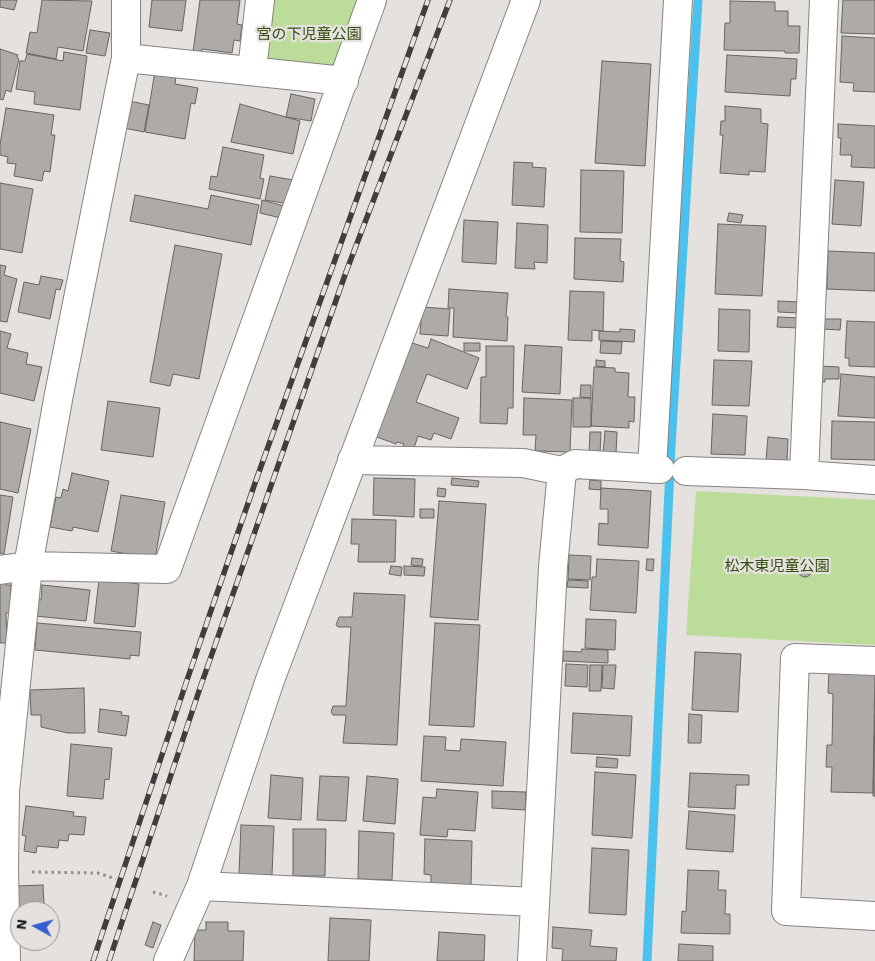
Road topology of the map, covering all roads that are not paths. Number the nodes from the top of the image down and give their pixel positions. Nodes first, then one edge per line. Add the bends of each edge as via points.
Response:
1 (126, 0) edge
2 (260, 0) edge
3 (372, 0) edge
4 (526, 0) edge
5 (678, 0) edge
6 (824, 0) edge
7 (126, 58) junction
8 (252, 70) junction
9 (344, 81) junction
10 (352, 460) junction
11 (666, 470) junction
12 (562, 471) junction
13 (804, 475) junction
14 (875, 480) edge
15 (28, 566) junction
16 (0, 570) edge
17 (875, 661) edge
18 (201, 886) junction
19 (535, 902) junction
20 (875, 916) edge
21 (6, 961) edge
22 (168, 961) edge
23 (532, 961) edge

1 - 7 street
2 - 8 street
3 - 9 street
4 - 10 street
5 - 11 street
6 - 13 street
7 - 8 street
7 - 15 street via 58,394
8 - 9 street
9 - 15 street via 167,568
10 - 12 street via 524,464
10 - 18 street via 270,680
11 - 12 street via 575,464
11 - 13 street
12 - 19 street via 552,576
13 - 14 street
15 - 16 street
15 - 21 street via 5,791
17 - 20 street via 795,658 786,911
18 - 19 street
18 - 22 street
19 - 23 street

